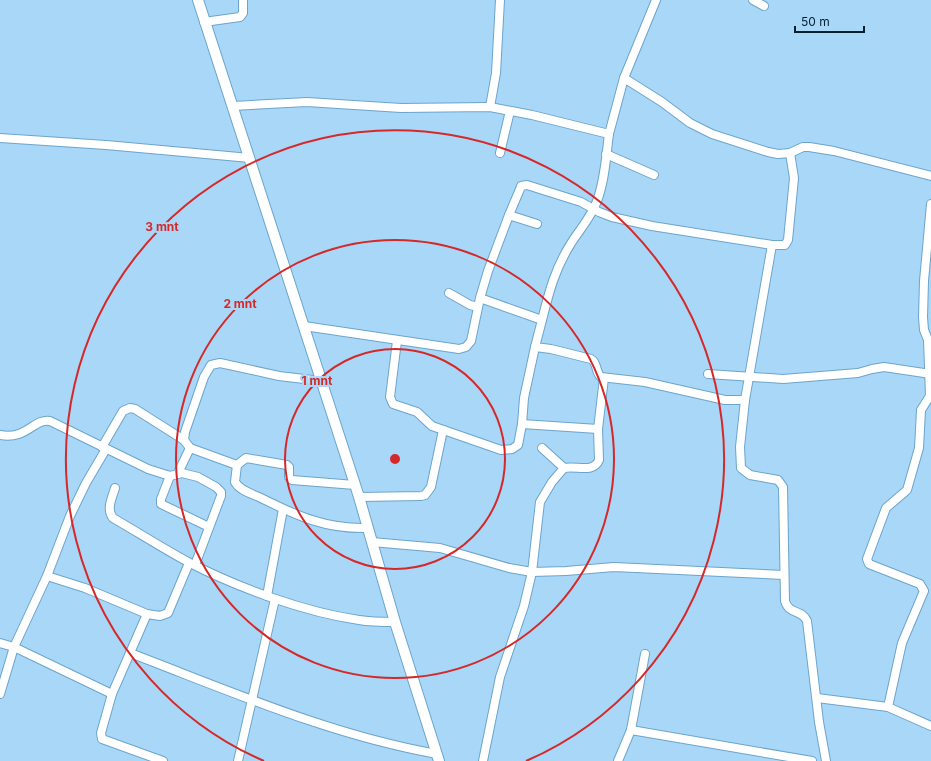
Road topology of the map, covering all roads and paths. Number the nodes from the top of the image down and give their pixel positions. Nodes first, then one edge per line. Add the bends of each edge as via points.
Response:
1 (198, 0) edge
2 (243, 0) edge
3 (500, 0) edge
4 (656, 0) edge
5 (753, 0) edge
6 (764, 6) dead end
7 (204, 22) junction
8 (624, 78) junction
9 (233, 106) junction
10 (490, 107) junction
11 (510, 111) junction
12 (609, 134) junction
13 (0, 138) edge
14 (500, 153) dead end
15 (790, 153) junction
16 (606, 154) junction
17 (250, 158) junction
18 (654, 175) dead end
19 (931, 176) edge
20 (931, 204) edge
21 (594, 209) junction
22 (509, 214) junction
23 (537, 224) dead end
24 (929, 231) edge
25 (772, 245) junction
26 (449, 293) dead end
27 (480, 298) junction
28 (478, 307) junction
29 (542, 320) junction
30 (304, 326) junction
31 (397, 341) junction
32 (535, 347) junction
33 (708, 374) dead end
34 (930, 374) edge
35 (604, 378) junction
36 (750, 378) junction
37 (320, 381) junction
38 (745, 400) junction
39 (522, 424) junction
40 (598, 429) junction
41 (443, 430) junction
42 (0, 435) edge
43 (184, 440) junction
44 (104, 448) junction
45 (190, 448) junction
46 (542, 448) dead end
47 (237, 465) junction
48 (564, 468) junction
49 (174, 474) junction
50 (355, 485) junction
51 (115, 488) dead end
52 (360, 497) junction
53 (283, 509) junction
54 (209, 527) junction
55 (367, 528) junction
56 (372, 542) junction
57 (192, 564) junction
58 (532, 572) junction
59 (48, 576) junction
60 (784, 576) junction
61 (271, 597) junction
62 (147, 614) junction
63 (395, 622) junction
64 (0, 643) edge
65 (14, 647) junction
66 (130, 653) junction
67 (646, 654) dead end
68 (0, 694) edge
69 (112, 694) junction
70 (817, 698) junction
71 (253, 699) junction
72 (888, 707) junction
73 (931, 726) edge
74 (631, 730) junction
75 (438, 758) edge
76 (163, 761) edge
77 (238, 761) edge
78 (483, 761) edge
79 (618, 761) edge
80 (812, 761) edge
81 (826, 761) edge

1 - 7 street
2 - 7 street via 243,13 240,18
3 - 10 street via 496,73
4 - 8 street
5 - 6 street
7 - 9 street
8 - 12 street
8 - 15 street via 690,123 712,134 768,152
9 - 10 street via 307,102 401,108
9 - 17 street
10 - 11 street
11 - 12 street
11 - 14 street
12 - 16 street
13 - 17 street
15 - 19 street via 803,147 834,151
15 - 25 street via 794,178 788,240 785,245
16 - 18 street
16 - 21 street
17 - 30 street
20 - 24 street
21 - 22 street via 581,202 524,185
21 - 25 street via 605,215 652,226
21 - 29 street via 556,269
22 - 23 street
22 - 27 street
24 - 34 street via 923,317 928,340
25 - 36 street via 754,339
26 - 28 street
27 - 28 street
27 - 29 street
28 - 31 street via 471,342 463,348
29 - 32 street
30 - 31 street
30 - 37 street
31 - 41 street via 391,402 417,412 432,426
32 - 35 street via 591,359 595,363 598,375
32 - 39 street via 524,398
33 - 36 street
34 - 36 street via 879,367 858,374 783,379
34 - 72 street via 930,396 921,410 918,448 907,490 886,508 867,559 869,564 920,584 924,591 902,644
35 - 38 street via 645,382 725,400
35 - 40 street
36 - 38 street
37 - 43 street via 279,376 220,363 211,365 204,377
37 - 50 street
38 - 60 street via 740,447 741,468 750,475 778,480 783,487
39 - 40 street
39 - 41 street via 518,445 507,450
40 - 48 street via 598,464 592,468
41 - 52 street via 432,487 428,492 420,496
42 - 44 street via 20,434 47,420 58,423
43 - 44 street via 130,408 124,411
43 - 45 street
44 - 49 street via 148,469
44 - 59 street via 70,516
45 - 47 street
45 - 49 street
46 - 48 street
47 - 50 street via 246,458 287,465 290,479
47 - 53 street via 234,475 236,485
48 - 58 street via 540,502
49 - 54 street via 160,499 161,504
49 - 54 street via 198,477 221,492
50 - 52 street
51 - 57 street via 110,505 114,518
52 - 55 street
53 - 55 street via 322,524
53 - 61 street
54 - 57 street
55 - 56 street
56 - 58 street via 440,548
56 - 63 street
57 - 61 street
57 - 62 street via 168,613 160,616
58 - 60 street via 614,567
58 - 78 street via 524,606 500,677
59 - 62 street via 85,588
59 - 65 street
60 - 70 street via 786,606 807,621
61 - 63 street via 339,617
61 - 71 street
62 - 66 street
63 - 75 street
64 - 65 street
65 - 68 street
65 - 69 street
66 - 69 street
66 - 71 street
67 - 74 street
69 - 76 street via 101,737 106,742
70 - 72 street
70 - 81 street
71 - 75 street via 350,734
71 - 77 street
72 - 73 street
74 - 79 street
74 - 80 street

